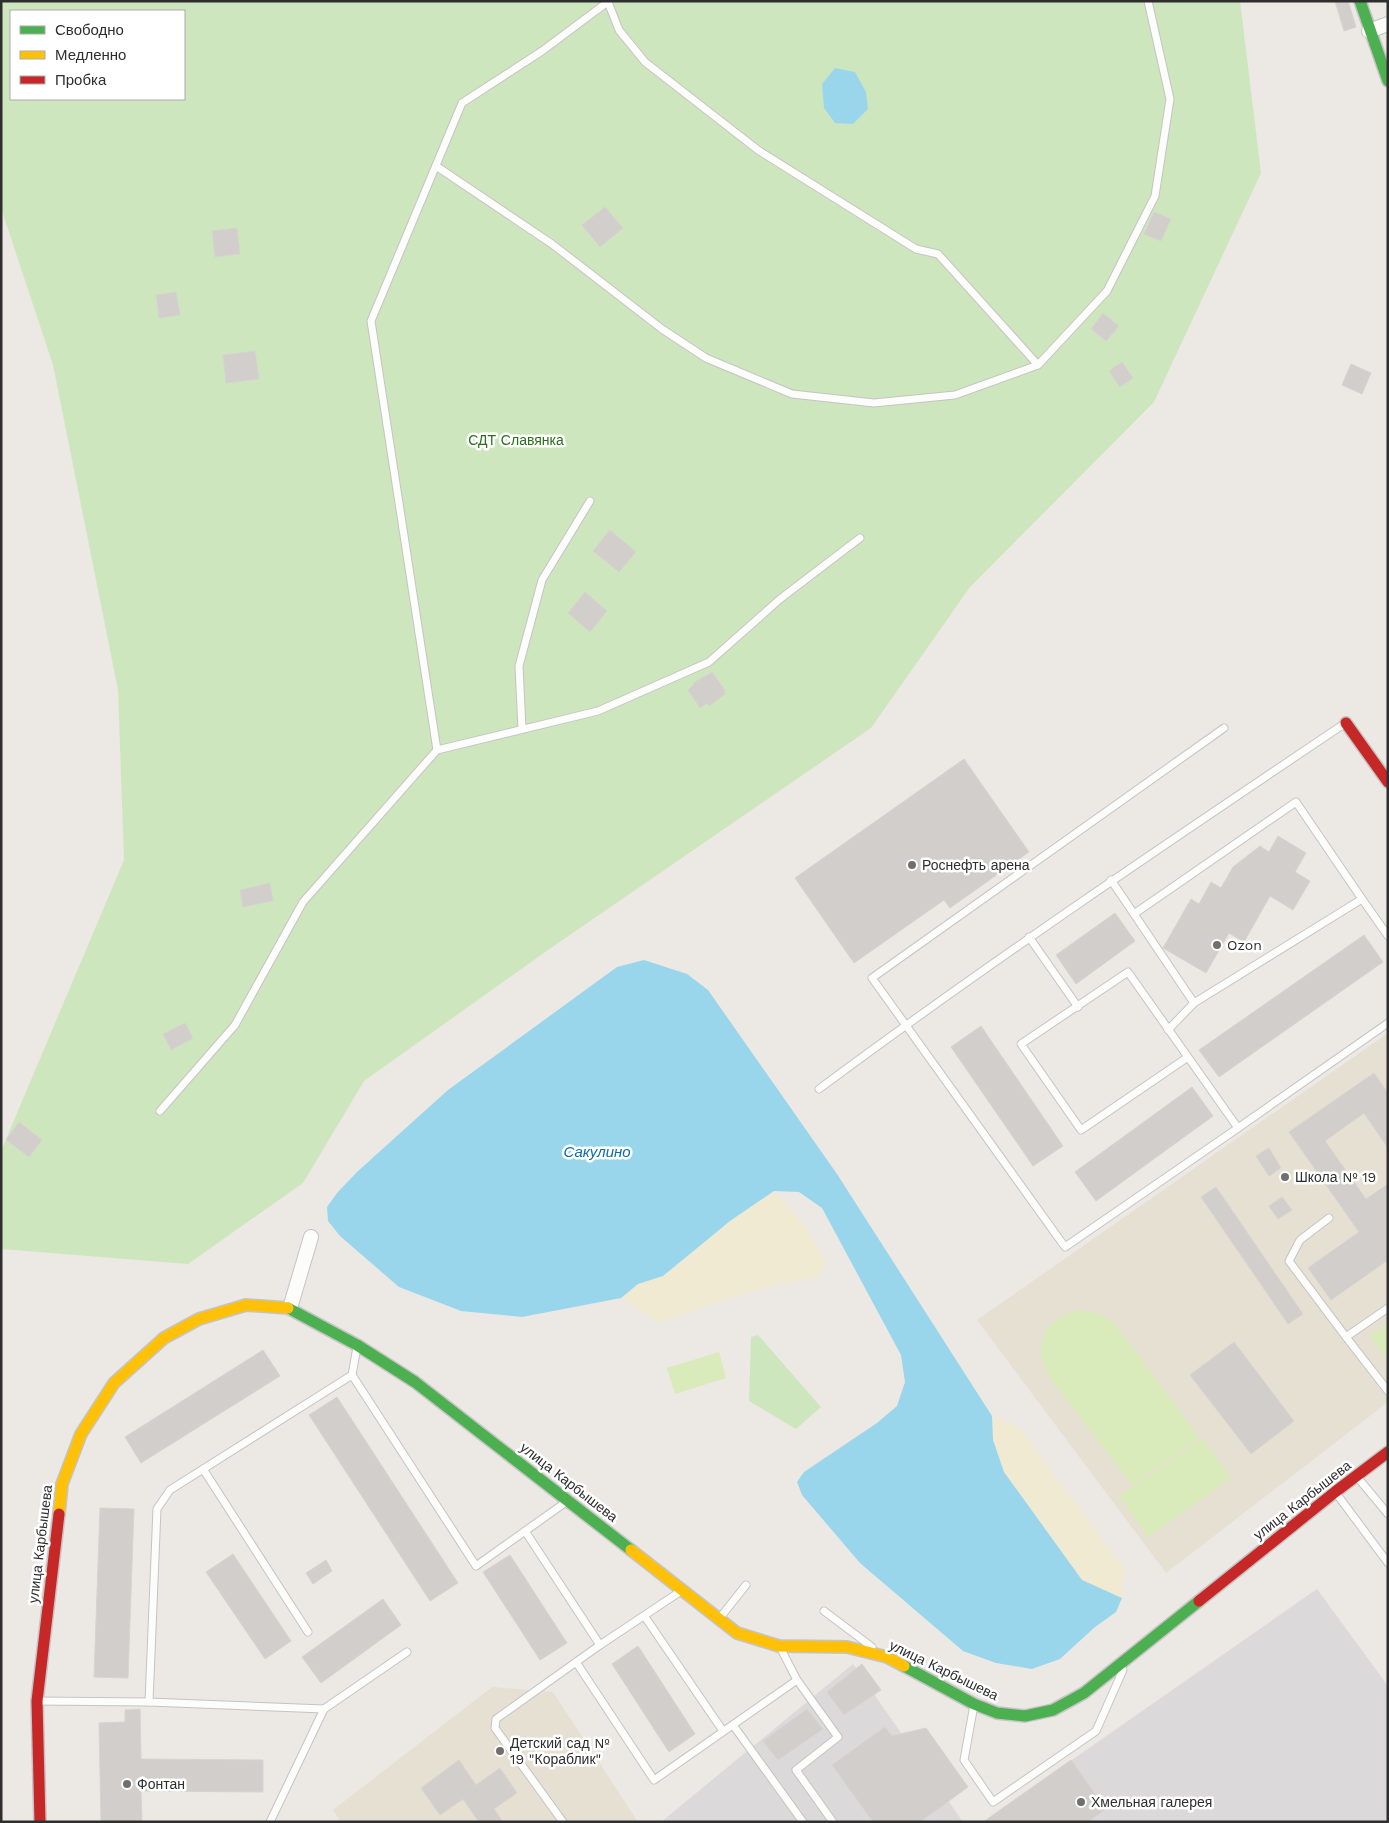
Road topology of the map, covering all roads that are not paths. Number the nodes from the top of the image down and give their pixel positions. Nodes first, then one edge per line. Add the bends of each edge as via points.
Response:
1 (1148, 1) edge
2 (1360, 1) edge
3 (608, 2) edge
4 (1388, 24) edge
5 (1370, 31) junction
6 (1388, 81) edge
7 (436, 166) junction
8 (1038, 365) junction
9 (590, 501) dead end
10 (860, 538) dead end
11 (1346, 722) joint
12 (1224, 728) dead end
13 (522, 729) junction
14 (437, 750) junction
15 (1388, 782) edge
16 (1111, 880) junction
17 (1362, 899) junction
18 (1134, 914) junction
19 (1388, 936) edge
20 (1029, 937) junction
21 (1194, 1003) junction
22 (1078, 1006) junction
23 (1388, 1023) edge
24 (905, 1025) junction
25 (1168, 1030) junction
26 (1188, 1057) junction
27 (819, 1089) dead end
28 (160, 1111) dead end
29 (1238, 1128) junction
30 (1329, 1218) dead end
31 (311, 1237) dead end
32 (290, 1308) junction
33 (1388, 1308) edge
34 (1346, 1338) junction
35 (357, 1345) junction
36 (352, 1375) junction
37 (1388, 1391) edge
38 (1388, 1452) edge
39 (203, 1469) junction
40 (1356, 1476) junction
41 (1335, 1492) junction
42 (568, 1500) junction
43 (1388, 1514) edge
44 (525, 1531) junction
45 (1388, 1563) edge
46 (746, 1585) dead end
47 (683, 1590) junction
48 (824, 1611) dead end
49 (645, 1617) junction
50 (719, 1619) junction
51 (308, 1632) dead end
52 (600, 1645) junction
53 (779, 1646) junction
54 (407, 1652) dead end
55 (886, 1657) junction
56 (1128, 1658) junction
57 (576, 1662) junction
58 (797, 1680) junction
59 (37, 1702) junction
60 (149, 1702) junction
61 (974, 1704) junction
62 (324, 1709) junction
63 (732, 1725) junction
64 (724, 1731) junction
65 (40, 1822) edge
66 (270, 1822) edge
67 (563, 1822) edge
68 (803, 1822) edge
69 (833, 1822) edge

1 - 8 lane via 1170,99 1155,196 1107,291
2 - 5 street
3 - 7 lane via 462,104
3 - 8 lane via 619,30 645,62 758,150 916,249 938,254
4 - 5 street
5 - 6 street
7 - 8 lane via 552,244 662,329 706,358 792,394 874,403 955,395
7 - 14 lane via 371,321
9 - 13 lane via 542,580 519,666
10 - 13 lane via 780,599 709,662 598,711
11 - 15 street
11 - 16 lane
12 - 24 lane via 872,978
13 - 14 lane
14 - 28 lane via 303,902 235,1025
16 - 18 lane
16 - 20 lane
17 - 18 lane via 1296,802
17 - 19 lane
17 - 21 lane
18 - 21 lane
20 - 22 lane
20 - 24 lane
21 - 25 lane
22 - 25 lane via 1128,972
22 - 26 lane via 1022,1044 1081,1130
23 - 29 lane
24 - 27 lane
24 - 29 lane via 1065,1247
25 - 26 lane
26 - 29 lane
30 - 34 lane via 1300,1240 1289,1261
31 - 32 street
32 - 35 street, улица Карбышева
32 - 59 street, улица Карбышева via 246,1305 199,1319 164,1338 114,1383 80,1434 62,1484
33 - 34 lane
34 - 37 lane
35 - 36 lane
35 - 42 street, улица Карбышева via 416,1382
36 - 39 lane
36 - 44 lane via 476,1566
38 - 40 street, улица Карбышева
39 - 51 lane
39 - 60 lane via 170,1490 157,1509
40 - 41 street, улица Карбышева
40 - 43 lane
41 - 45 lane
41 - 56 street, улица Карбышева
42 - 44 lane
42 - 47 street, улица Карбышева
44 - 52 lane
46 - 50 lane
47 - 49 lane
47 - 50 street, улица Карбышева
48 - 55 lane
49 - 52 lane
49 - 64 lane
50 - 53 street, улица Карбышева via 738,1633
52 - 57 lane
53 - 55 street, улица Карбышева via 847,1646
53 - 58 lane
54 - 62 lane
55 - 61 street, улица Карбышева
56 - 61 street, улица Карбышева via 1084,1693 1053,1710 1025,1716 997,1713
56 - 61 lane via 1096,1731 993,1802 964,1760
57 - 64 lane via 654,1780
57 - 67 lane via 496,1718 495,1728
58 - 63 lane
58 - 69 lane via 838,1737 796,1770
59 - 60 lane
59 - 65 street, улица Карбышева
60 - 62 lane
62 - 66 lane
63 - 64 lane
63 - 68 lane

